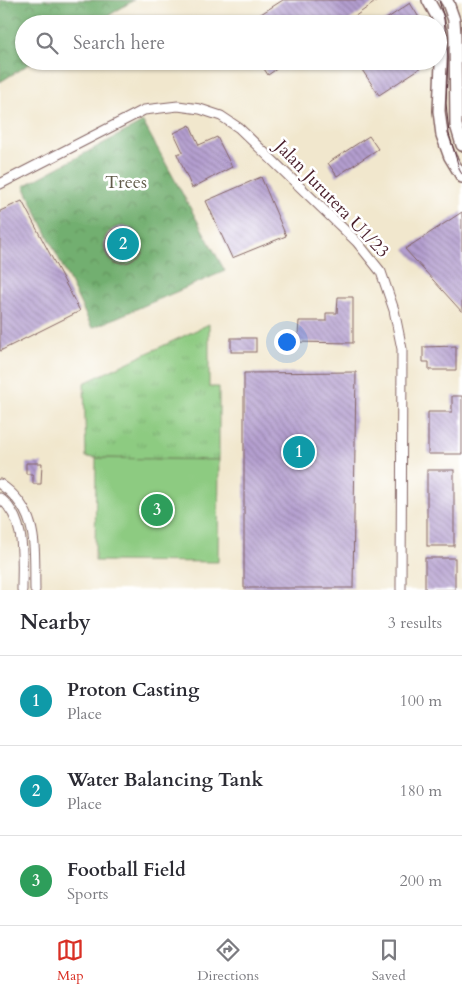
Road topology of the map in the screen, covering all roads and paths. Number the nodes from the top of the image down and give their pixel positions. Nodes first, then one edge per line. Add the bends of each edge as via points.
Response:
1 (428, 0) edge
2 (446, 0) edge
3 (436, 15) edge
4 (440, 70) edge
5 (462, 145) edge
6 (462, 177) edge
7 (0, 184) edge
8 (0, 484) edge
9 (0, 498) edge
10 (22, 590) edge
11 (35, 590) edge
12 (401, 590) edge

1 - 3 main road
2 - 5 main road via 454,20 456,125
4 - 6 main road via 438,111 442,135
7 - 12 street, Jalan Jurutera U1/23 via 144,110 178,106 200,109 221,116 239,128 357,242 381,272 394,310 402,349
8 - 11 street via 21,504 34,536
9 - 10 street via 17,519 22,542

